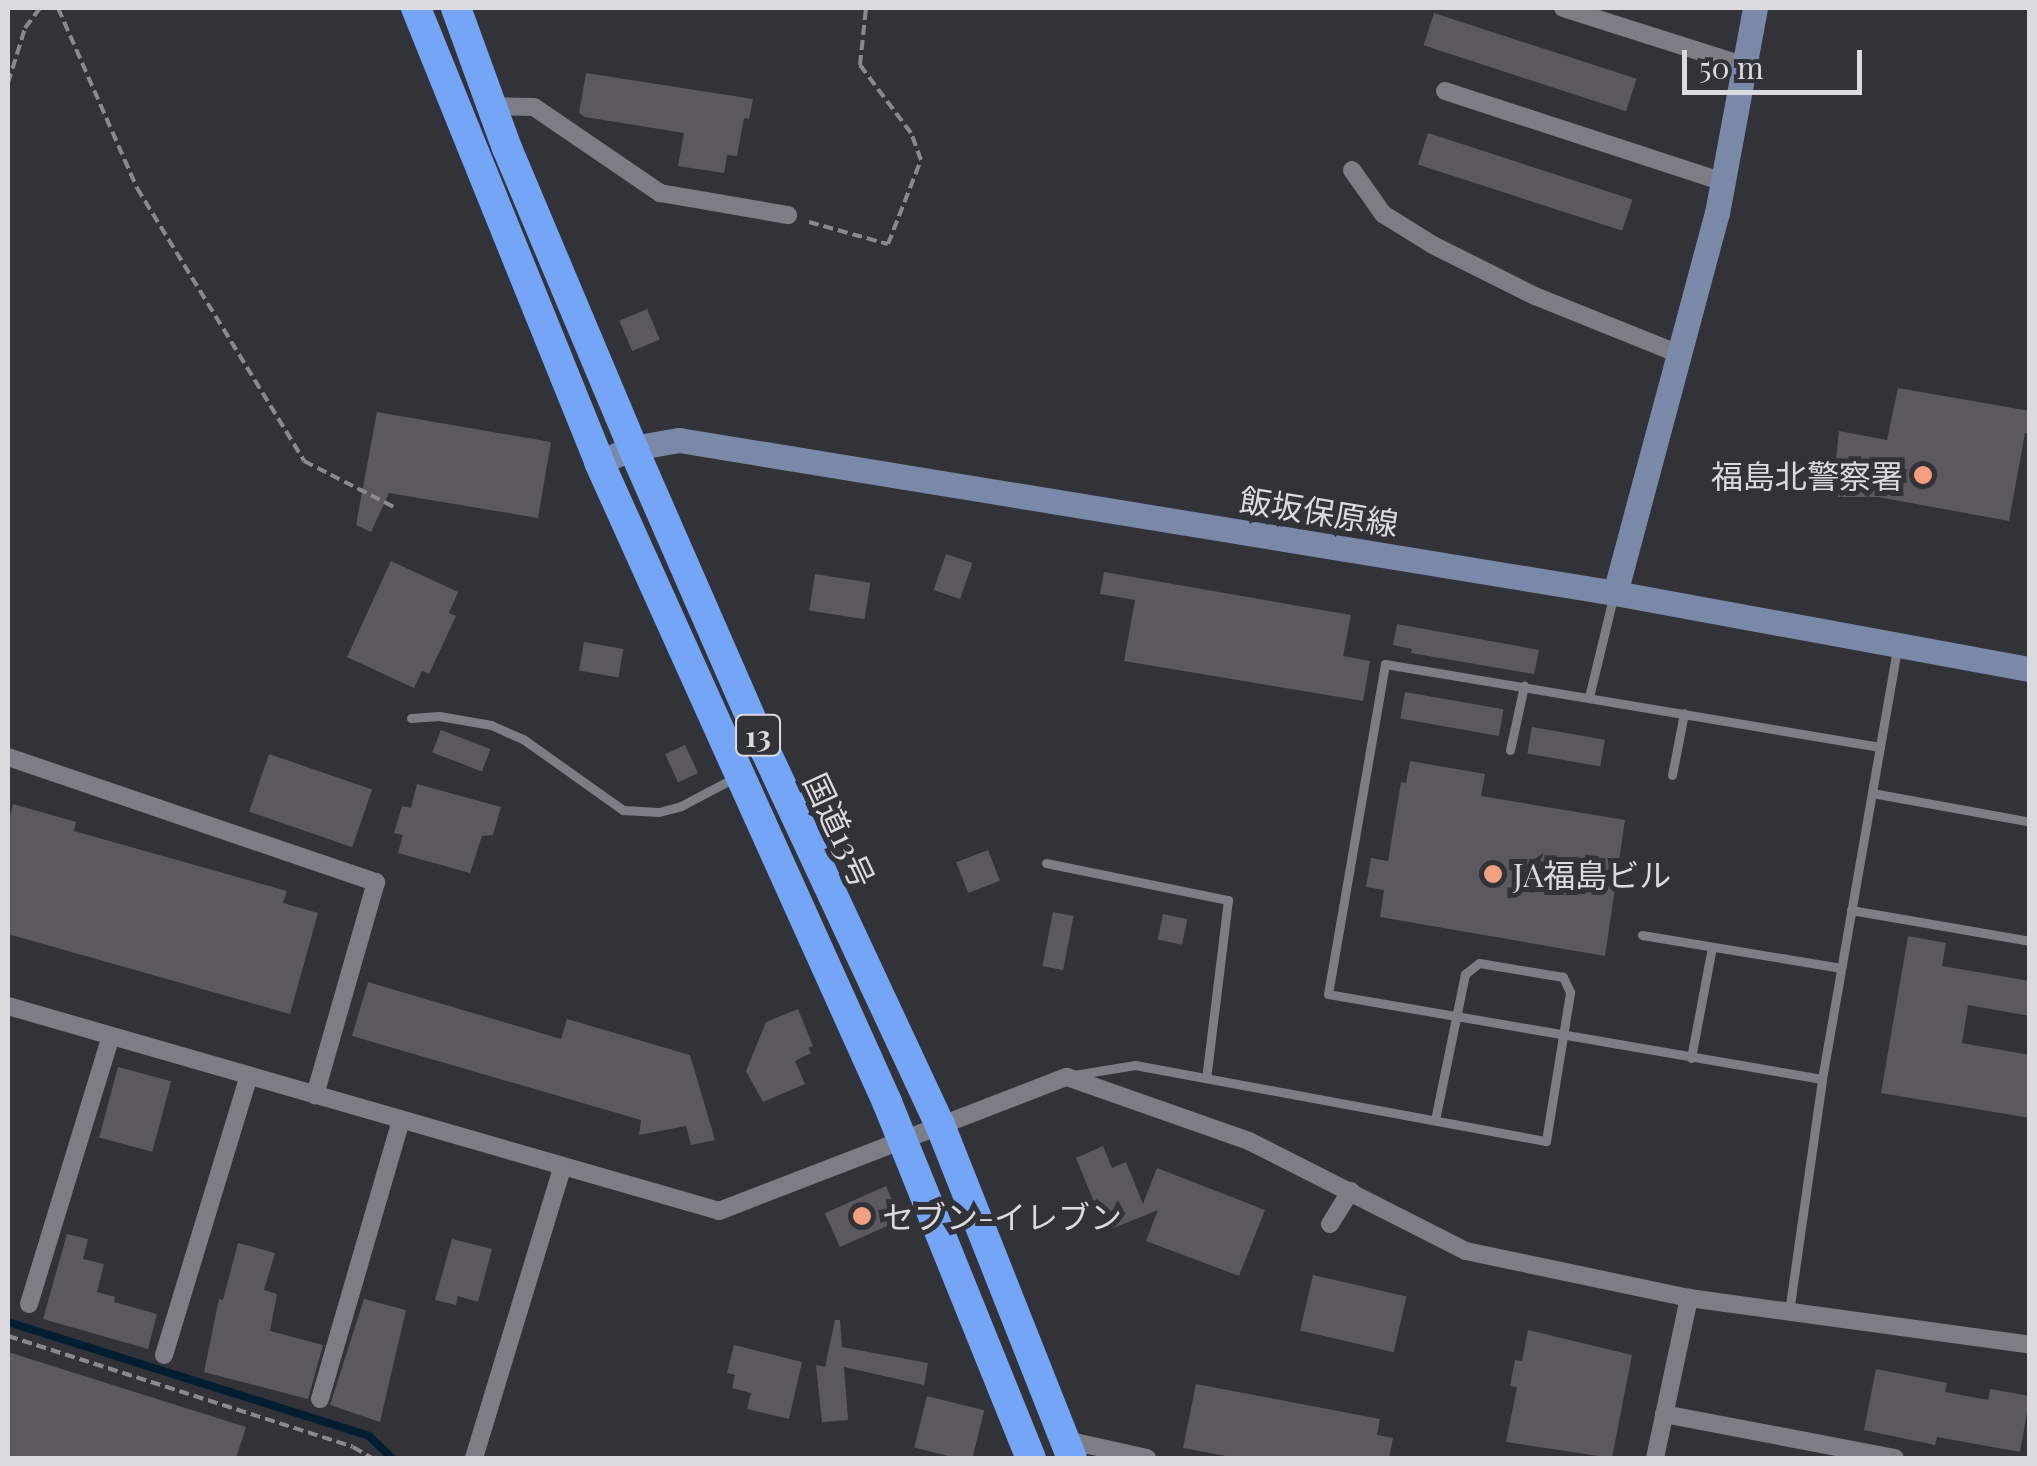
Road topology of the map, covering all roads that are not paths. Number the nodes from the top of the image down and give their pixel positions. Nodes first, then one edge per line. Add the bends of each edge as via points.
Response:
1 (416, 8) edge
2 (456, 8) edge
3 (1562, 8) edge
4 (1754, 8) edge
5 (1746, 66) junction
6 (1445, 91) dead end
7 (492, 106) junction
8 (1352, 170) dead end
9 (1724, 182) junction
10 (788, 214) road end
11 (1679, 354) junction
12 (633, 448) junction
13 (599, 462) junction
14 (1614, 593) junction
15 (1898, 646) junction
16 (2030, 669) edge
17 (1524, 686) junction
18 (1590, 697) junction
19 (1684, 713) junction
20 (412, 718) dead end
21 (1880, 747) junction
22 (1510, 750) dead end
23 (8, 757) edge
24 (1672, 775) dead end
25 (739, 776) junction
26 (1872, 793) junction
27 (2026, 820) dead end
28 (1046, 862) dead end
29 (1851, 910) junction
30 (1642, 935) dead end
31 (2030, 941) edge
32 (1712, 946) junction
33 (1841, 968) junction
34 (8, 1006) edge
35 (1456, 1018) junction
36 (111, 1036) junction
37 (1562, 1037) junction
38 (1691, 1058) junction
39 (248, 1076) junction
40 (1067, 1077) junction
41 (1206, 1078) junction
42 (1822, 1079) junction
43 (316, 1095) junction
44 (402, 1120) junction
45 (1435, 1120) junction
46 (940, 1125) junction
47 (901, 1137) junction
48 (562, 1168) junction
49 (1352, 1191) junction
50 (1330, 1224) dead end
51 (1689, 1298) junction
52 (29, 1304) dead end
53 (1789, 1312) junction
54 (2030, 1344) edge
55 (164, 1355) dead end
56 (320, 1399) dead end
57 (1664, 1414) junction
58 (1069, 1450) edge
59 (474, 1458) edge
60 (1031, 1458) edge
61 (1147, 1458) edge
62 (1655, 1458) edge
63 (1895, 1458) edge

1 - 13 highway, 13
2 - 7 highway, 国道13号 / 13
3 - 5 street
4 - 5 main road
5 - 9 main road
6 - 9 street
7 - 10 street via 534,106 660,193
7 - 12 highway, 国道13号 / 13
8 - 11 street via 1383,214 1433,245 1535,296
9 - 11 main road
11 - 14 main road
12 - 13 main road, 飯坂保原線
12 - 14 main road, 飯坂保原線 via 679,440
12 - 46 highway, 国道13号 / 13
13 - 25 highway, 13
14 - 15 main road, 飯坂保原線
14 - 18 lane
15 - 16 main road, 飯坂保原線
15 - 21 lane
17 - 18 lane
17 - 22 lane
17 - 35 lane via 1385,664 1328,994
18 - 19 lane
19 - 21 lane
19 - 24 lane
20 - 25 lane via 439,716 507,732 623,810 682,806
21 - 26 lane
23 - 43 street via 376,882
25 - 47 highway, 13
26 - 27 lane
26 - 29 lane
28 - 41 lane via 1228,900
29 - 31 lane
29 - 33 lane
30 - 32 lane
32 - 33 lane
32 - 38 lane
33 - 42 lane
34 - 36 street
35 - 37 lane
35 - 37 lane via 1465,974 1479,963 1562,977 1570,992
35 - 45 lane
36 - 39 street
36 - 52 street
37 - 38 lane
37 - 45 lane via 1546,1140
38 - 42 lane
39 - 43 street
39 - 55 street
40 - 41 lane via 1135,1066
40 - 46 street
40 - 49 street via 1249,1141
41 - 45 lane
42 - 53 lane
43 - 44 street
44 - 48 street
44 - 56 street
46 - 47 street
46 - 58 highway, 国道13号 / 13
47 - 48 street via 718,1211
47 - 60 highway, 13
48 - 59 street
49 - 50 street
49 - 51 street via 1466,1250
51 - 53 street
51 - 57 street
53 - 54 street
57 - 62 street
57 - 63 street
58 - 61 street

